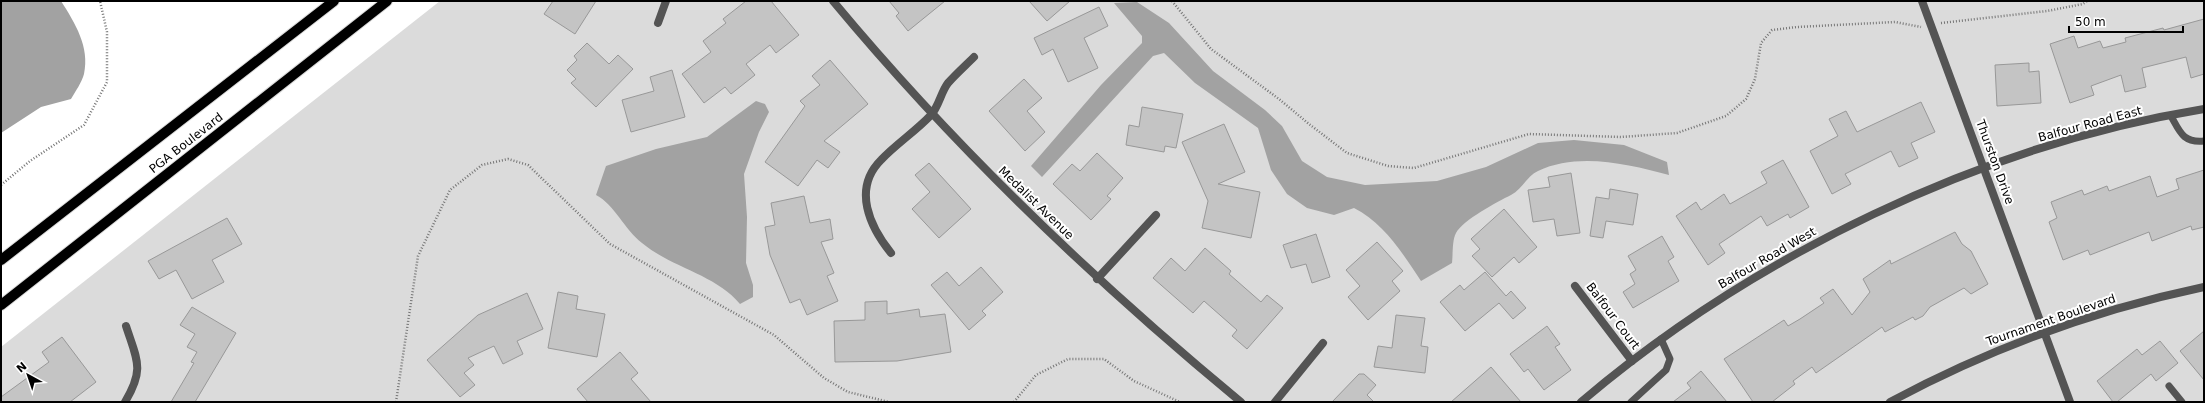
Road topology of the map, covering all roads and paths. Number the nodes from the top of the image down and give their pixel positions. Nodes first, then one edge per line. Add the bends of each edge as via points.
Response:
1 (100, 1) edge
2 (334, 1) edge
3 (387, 1) edge
4 (666, 1) edge
5 (833, 1) edge
6 (1172, 1) edge
7 (1922, 1) edge
8 (2087, 1) edge
9 (658, 23) dead end
10 (1931, 25) junction
11 (974, 57) dead end
12 (2204, 109) edge
13 (932, 114) junction
14 (2171, 116) junction
15 (2204, 140) edge
16 (1984, 168) junction
17 (1, 184) edge
18 (1156, 215) dead end
19 (891, 253) dead end
20 (1, 260) edge
21 (1097, 279) junction
22 (1575, 286) dead end
23 (2204, 287) edge
24 (1, 304) edge
25 (126, 326) dead end
26 (2045, 332) junction
27 (1661, 339) junction
28 (1324, 343) dead end
29 (1632, 361) junction
30 (2169, 386) dead end
31 (125, 402) edge
32 (396, 402) edge
33 (889, 402) edge
34 (1014, 402) edge
35 (1180, 402) edge
36 (1241, 402) edge
37 (1275, 402) edge
38 (1582, 402) edge
39 (1631, 402) edge
40 (1890, 402) edge
41 (2070, 402) edge
42 (2182, 402) edge

1 - 17 path via 107,32 107,82 84,125
2 - 20 main road, PGA Boulevard
3 - 24 main road, PGA Boulevard
4 - 9 street
5 - 13 street, Medalist Avenue
6 - 10 path via 1211,49 1347,153 1388,166 1414,168 1529,134 1621,137 1677,133 1726,116 1746,98 1755,79 1761,42 1772,30 1895,22 1919,27
7 - 10 street, Thurston Drive
8 - 10 path via 2047,11
10 - 16 street, Thurston Drive
11 - 13 street via 948,84
12 - 14 street, Balfour Road East
13 - 19 street via 880,161 869,180 866,194 868,215 877,235
13 - 21 street, Medalist Avenue via 1010,196
14 - 15 lane via 2181,134 2190,141
14 - 16 street, Balfour Road East via 2079,138
16 - 26 street, Thurston Drive
16 - 27 street, Balfour Road West via 1864,219 1796,254 1737,288
18 - 21 street
21 - 36 street, Medalist Avenue
22 - 29 street, Balfour Court
23 - 26 street, Tournament Boulevard via 2118,308
25 - 31 street via 139,366
26 - 40 street, Tournament Boulevard via 1985,355
26 - 41 street, Thurston Drive
27 - 29 street, Balfour Road West
27 - 39 lane via 1670,359 1666,370
28 - 37 street
29 - 38 street, Balfour Road West
30 - 42 lane
32 - 33 path via 418,256 450,190 482,165 508,159 528,165 610,244 774,335 824,378 848,392
34 - 35 path via 1036,375 1068,359 1104,359 1134,381

